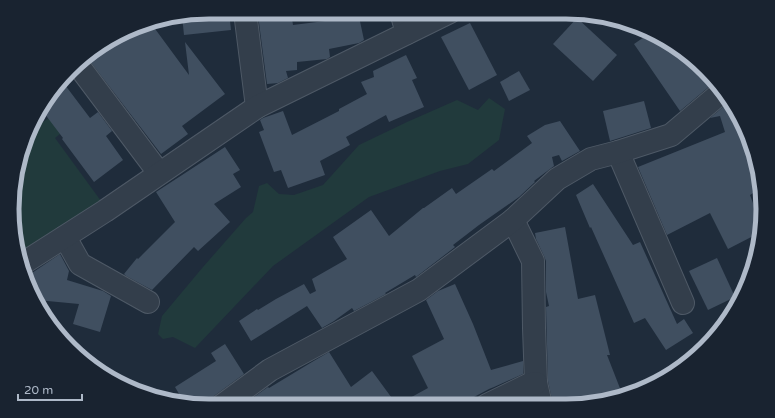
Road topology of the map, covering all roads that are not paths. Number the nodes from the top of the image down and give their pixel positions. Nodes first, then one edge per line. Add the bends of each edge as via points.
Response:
1 (246, 19) edge
2 (403, 19) edge
3 (436, 19) edge
4 (407, 33) junction
5 (81, 69) edge
6 (718, 95) edge
7 (257, 107) junction
8 (618, 152) junction
9 (159, 173) junction
10 (512, 220) junction
11 (65, 237) junction
12 (26, 261) edge
13 (148, 302) dead end
14 (683, 303) dead end
15 (536, 383) junction
16 (231, 399) edge
17 (499, 399) edge
18 (540, 399) edge

1 - 7 street
2 - 4 street
3 - 4 street
4 - 7 street
5 - 9 street
6 - 8 street via 671,135
7 - 9 street
8 - 10 street via 590,159 557,179
8 - 14 street
9 - 11 street
10 - 15 street via 533,261
10 - 16 street via 419,290 270,370
11 - 12 street
11 - 13 street via 80,264
15 - 17 street
15 - 18 street

